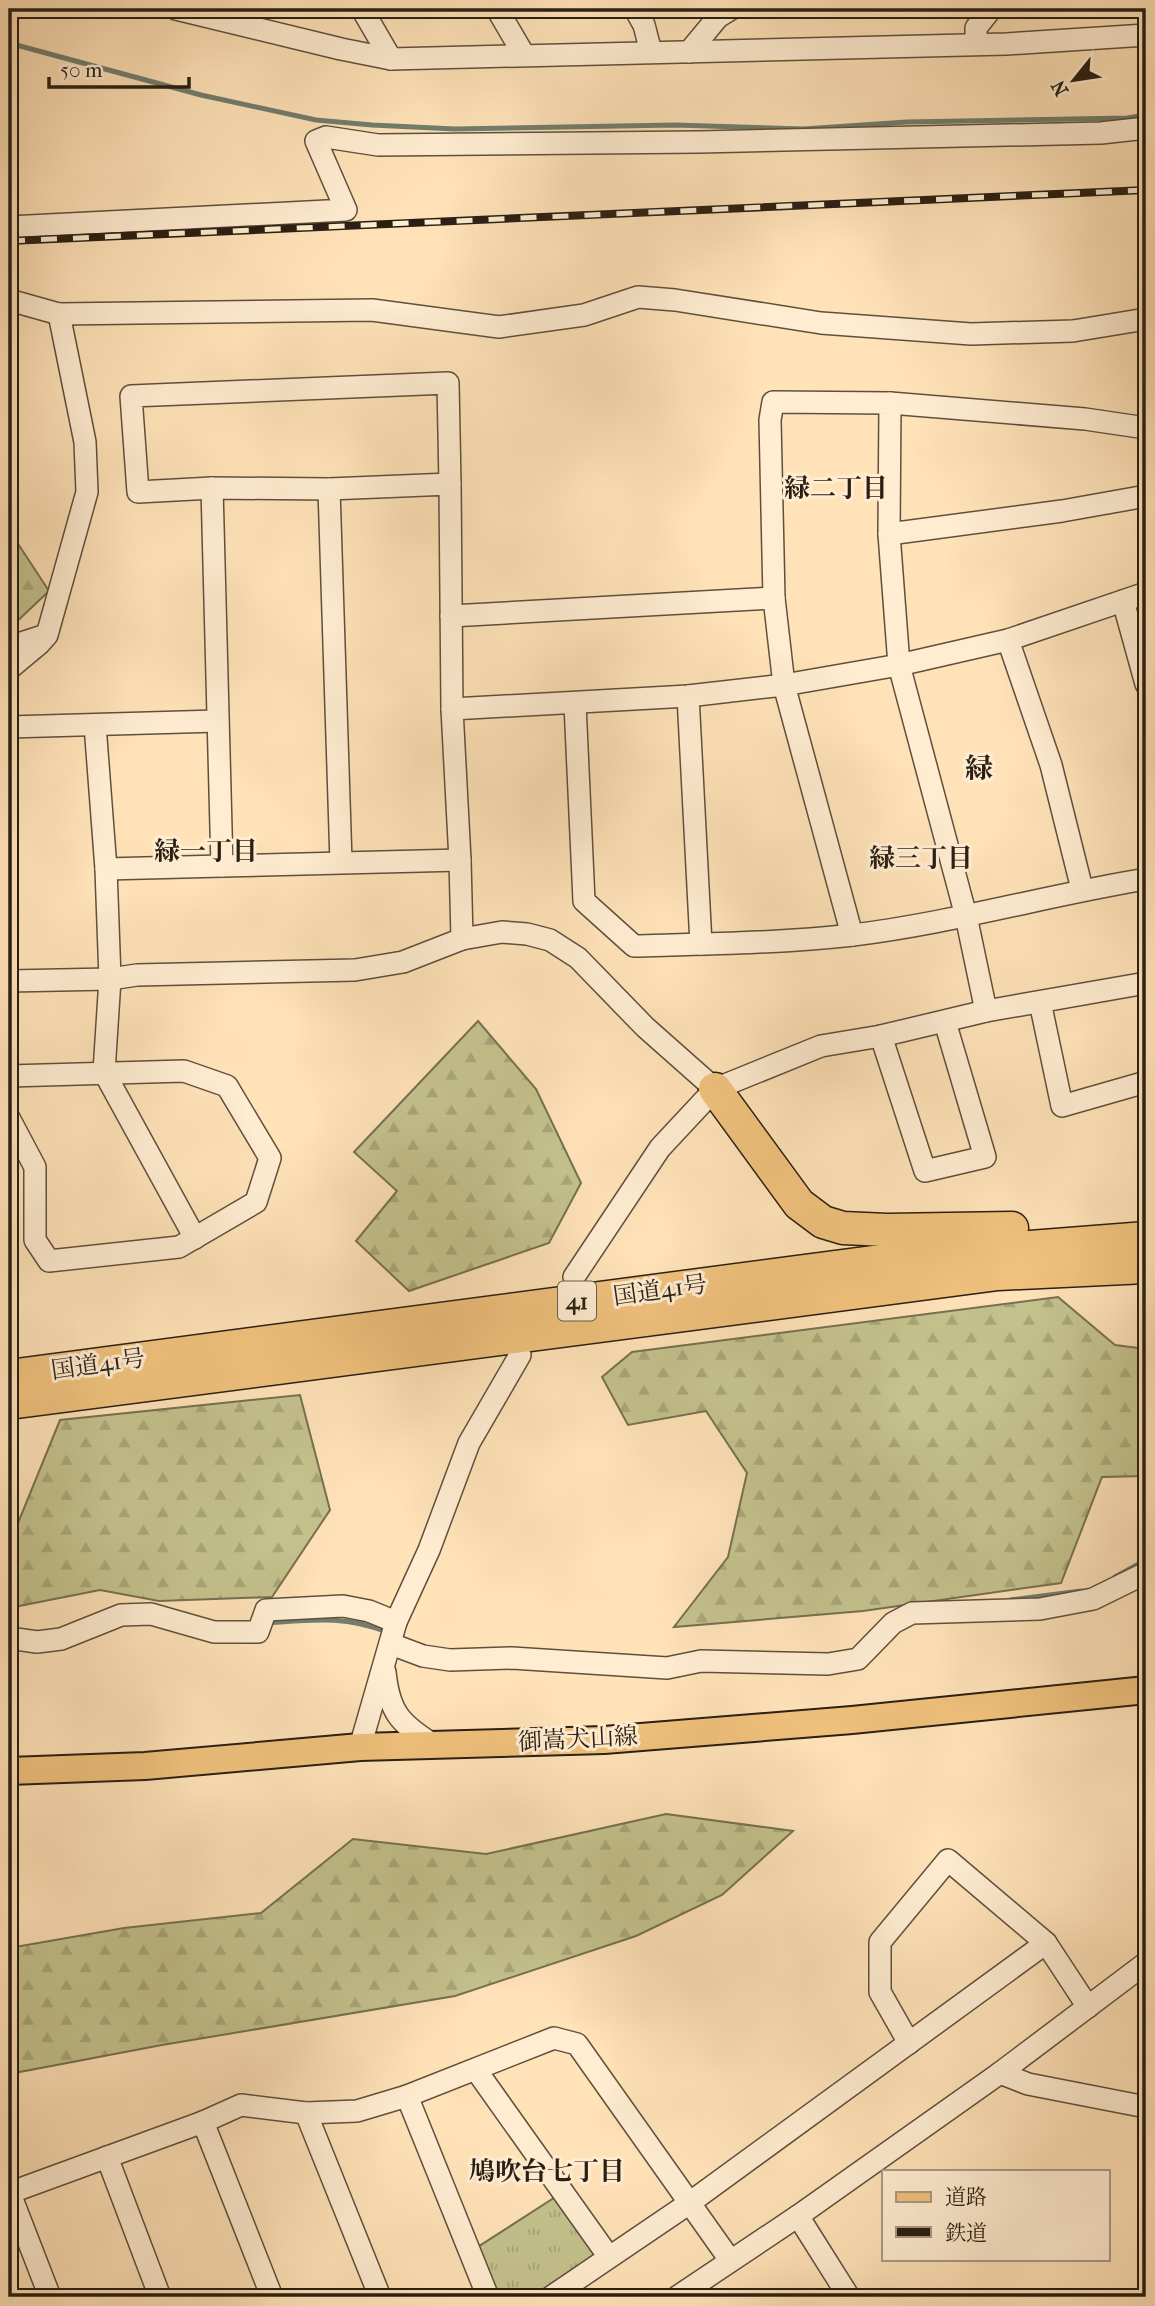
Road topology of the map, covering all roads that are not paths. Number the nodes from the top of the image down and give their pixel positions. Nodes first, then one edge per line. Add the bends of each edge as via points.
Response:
1 (176, 9) edge
2 (362, 9) edge
3 (497, 9) edge
4 (635, 9) edge
5 (731, 9) edge
6 (990, 9) edge
7 (225, 15) edge
8 (1146, 36) edge
9 (976, 44) junction
10 (689, 51) junction
11 (651, 52) junction
12 (524, 55) junction
13 (391, 59) junction
14 (1146, 128) edge
15 (9, 227) edge
16 (9, 300) edge
17 (59, 314) junction
18 (1146, 319) edge
19 (890, 404) junction
20 (1146, 428) edge
21 (450, 484) junction
22 (212, 488) junction
23 (329, 489) junction
24 (1146, 496) edge
25 (889, 534) junction
26 (1146, 593) edge
27 (774, 598) junction
28 (1123, 601) junction
29 (451, 616) junction
30 (47, 635) junction
31 (1008, 640) junction
32 (9, 647) edge
33 (899, 665) junction
34 (9, 669) edge
35 (1146, 684) edge
36 (784, 685) junction
37 (688, 696) junction
38 (575, 704) junction
39 (452, 709) junction
40 (217, 721) junction
41 (94, 725) junction
42 (9, 727) edge
43 (460, 860) junction
44 (341, 862) junction
45 (222, 866) junction
46 (106, 869) junction
47 (1146, 880) edge
48 (1082, 889) junction
49 (966, 916) junction
50 (852, 935) junction
51 (462, 939) junction
52 (701, 944) junction
53 (110, 979) junction
54 (9, 981) edge
55 (1146, 983) edge
56 (1040, 1002) junction
57 (986, 1011) junction
58 (945, 1022) junction
59 (881, 1036) junction
60 (104, 1072) junction
61 (9, 1076) edge
62 (1146, 1083) edge
63 (715, 1089) junction
64 (9, 1118) edge
65 (1146, 1228) edge
66 (195, 1238) junction
67 (1146, 1238) edge
68 (1146, 1268) edge
69 (574, 1277) dead end
70 (520, 1355) dead end
71 (9, 1376) edge
72 (9, 1403) edge
73 (1146, 1573) edge
74 (396, 1622) junction
75 (9, 1638) edge
76 (391, 1644) junction
77 (384, 1667) junction
78 (1146, 1690) edge
79 (433, 1745) junction
80 (360, 1747) junction
81 (9, 1771) edge
82 (1046, 1943) junction
83 (1146, 1963) edge
84 (1088, 2007) junction
85 (909, 2043) junction
86 (476, 2070) junction
87 (1000, 2073) junction
88 (407, 2096) junction
89 (1146, 2107) edge
90 (306, 2113) junction
91 (203, 2122) junction
92 (107, 2157) junction
93 (9, 2192) edge
94 (688, 2204) junction
95 (797, 2216) junction
96 (609, 2257) junction
97 (730, 2260) junction
98 (50, 2297) edge
99 (160, 2297) edge
100 (272, 2297) edge
101 (380, 2297) edge
102 (488, 2297) edge
103 (551, 2297) edge
104 (677, 2297) edge
105 (849, 2297) edge

1 - 7 street
2 - 13 street
3 - 12 street
4 - 11 street
5 - 10 street
6 - 9 street via 976,29
7 - 13 street via 341,50
8 - 9 street
9 - 10 street
10 - 11 street
11 - 12 street
12 - 13 street
14 - 15 street via 1101,133 700,142 377,145 326,137 316,141 345,210
16 - 17 street
17 - 18 street via 372,310 499,327 584,315 638,297 821,323 971,334 1073,331
17 - 30 street via 85,442 88,492
19 - 20 street
19 - 25 street
19 - 27 street via 773,402
21 - 22 street via 448,383 131,396 138,492
21 - 23 street
21 - 29 street
22 - 23 street
22 - 40 street
23 - 44 street
24 - 25 street
25 - 33 street
26 - 28 street
27 - 29 street
27 - 36 street
28 - 31 street
28 - 35 street
29 - 39 street
30 - 32 street
30 - 34 street
31 - 33 street
31 - 48 street via 1051,765
33 - 36 street
33 - 49 street
36 - 37 street
36 - 50 street
37 - 38 street
37 - 52 street
38 - 39 street
38 - 52 street via 584,901 634,946
39 - 43 street
40 - 41 street
40 - 45 street
41 - 42 street
41 - 46 street
43 - 44 street
43 - 51 street
44 - 45 street
45 - 46 street
46 - 53 street
47 - 48 street
48 - 49 street
49 - 50 street
49 - 57 street
50 - 52 street
51 - 53 street via 403,962 355,970
51 - 63 street via 502,932 550,940 578,958 645,1027
53 - 54 street
53 - 60 street
55 - 56 street
56 - 57 street
56 - 62 street via 1062,1107
57 - 58 street
58 - 59 street
58 - 59 street via 985,1157 925,1171
59 - 63 street via 821,1046
60 - 61 street
60 - 66 street
60 - 66 street via 184,1071 227,1086 270,1158 256,1202
63 - 65 highway via 799,1204 823,1222 887,1230
63 - 69 street via 660,1147
64 - 66 street via 35,1167 35,1240 49,1261 179,1247
67 - 71 highway, 国道41号 / 41 via 926,1255
68 - 72 highway, 国道41号 / 41 via 998,1274
70 - 74 street via 469,1443
73 - 76 street via 1093,1599 1040,1609 912,1613 893,1623 858,1659 828,1664 701,1661 667,1668 512,1658 450,1660
74 - 75 street via 369,1611 325,1606 266,1610 258,1632 214,1632 150,1614 121,1615 61,1639
74 - 76 street
76 - 77 street
77 - 79 street via 395,1711 410,1730
77 - 80 street
78 - 79 main road, 御嵩犬山線 via 630,1738
79 - 80 main road, 御嵩犬山線
80 - 81 main road, 御嵩犬山線 via 145,1766
82 - 84 street
82 - 85 street
82 - 85 street via 948,1860 880,1942 880,1992
83 - 84 street
84 - 87 street
85 - 94 street
86 - 88 street
86 - 94 street via 554,2038 577,2044
86 - 96 street
87 - 89 street via 1028,2084
87 - 95 street
88 - 90 street via 357,2111
88 - 102 street
90 - 91 street via 241,2105
90 - 101 street
91 - 92 street
91 - 100 street
92 - 93 street
92 - 99 street
93 - 98 street
94 - 96 street
94 - 97 street
95 - 97 street
95 - 105 street
96 - 103 street
97 - 104 street

